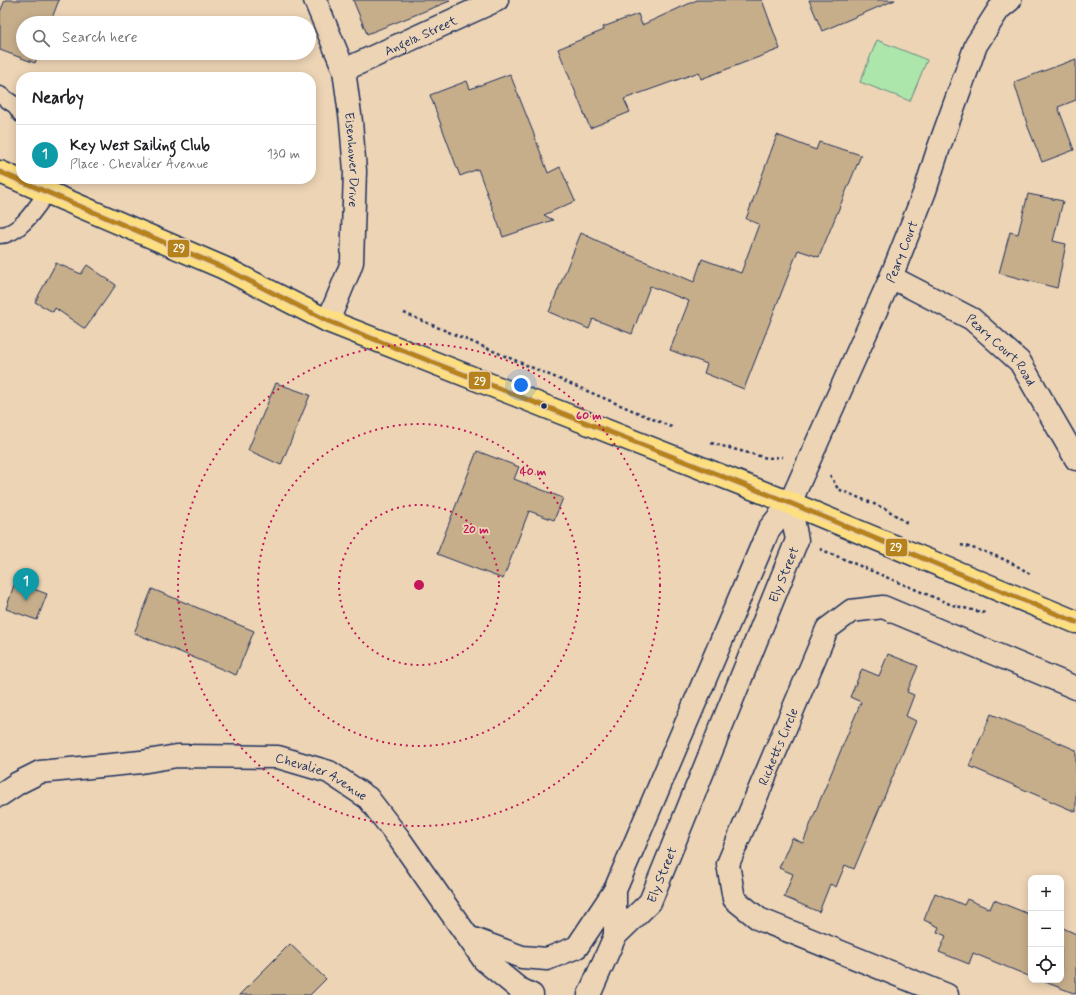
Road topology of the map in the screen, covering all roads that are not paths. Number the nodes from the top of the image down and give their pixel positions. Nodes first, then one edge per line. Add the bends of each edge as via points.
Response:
1 (315, 0) edge
2 (497, 0) edge
3 (1010, 0) edge
4 (344, 70) junction
5 (0, 95) edge
6 (16, 106) edge
7 (0, 172) edge
8 (16, 177) edge
9 (46, 185) edge
10 (0, 235) edge
11 (891, 277) junction
12 (328, 321) junction
13 (1076, 459) edge
14 (790, 503) junction
15 (733, 612) junction
16 (1076, 622) edge
17 (763, 624) junction
18 (1076, 688) edge
19 (672, 757) junction
20 (704, 769) junction
21 (0, 795) edge
22 (615, 890) junction
23 (615, 936) junction
24 (468, 937) junction
25 (532, 995) edge
26 (589, 995) edge
27 (947, 995) edge

1 - 4 street, Eisenhower Drive
2 - 4 street, Angela Street
3 - 11 street, Peary Court via 999,9 976,45 925,191
4 - 12 street, Eisenhower Drive via 355,171 352,262
5 - 6 lane
7 - 8 main road
9 - 10 lane via 23,224 5,235
9 - 12 main road via 224,268
11 - 13 street, Peary Court Road via 972,319 1020,362
11 - 14 street, Peary Court
12 - 14 main road
14 - 15 street, Ely Street via 769,529
14 - 16 main road
14 - 17 street, Ely Street via 797,540
15 - 17 street
15 - 19 street, Ely Street
17 - 20 street, Ely Street
18 - 27 street, Ricketts Circle via 883,607 851,611 827,629 728,864 734,899 759,919
19 - 20 street
19 - 22 street, Ely Street
20 - 23 street, Ely Street via 650,902
21 - 24 street, Chevalier Avenue via 40,772 177,756 278,757 329,772 368,798
22 - 23 street, Ely Street
22 - 24 street, Ely Street via 577,947 548,959 522,957
23 - 26 street, Ely Street
24 - 25 street, Chevalier Avenue via 484,960 518,988

